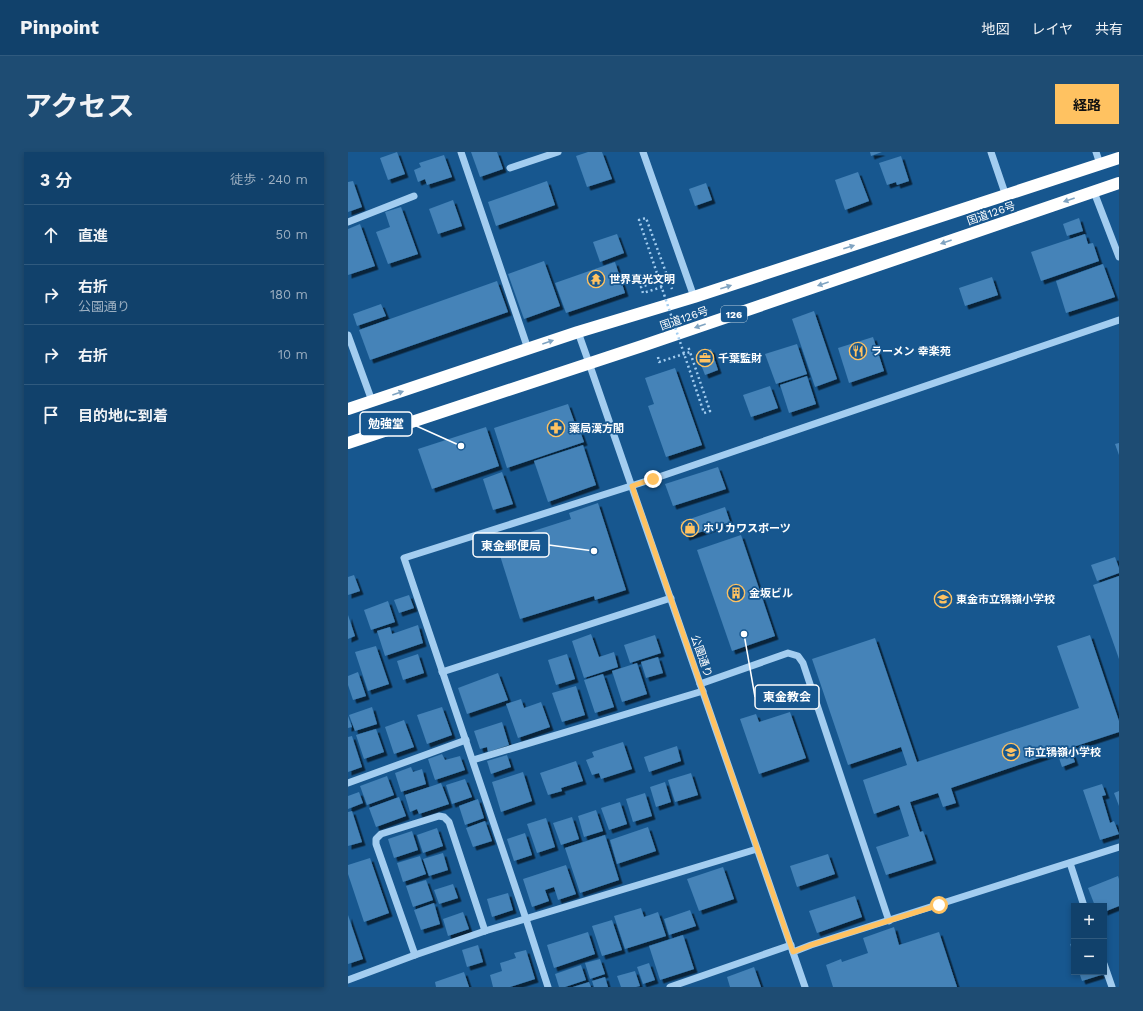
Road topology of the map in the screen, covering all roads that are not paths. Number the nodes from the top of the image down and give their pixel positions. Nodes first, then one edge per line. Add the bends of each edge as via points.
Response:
1 (462, 152) edge
2 (558, 152) edge
3 (643, 152) edge
4 (990, 152) edge
5 (1096, 152) edge
6 (1119, 158) edge
7 (1100, 164) junction
8 (510, 168) dead end
9 (1119, 183) edge
10 (1094, 192) junction
11 (414, 196) dead end
12 (1006, 196) junction
13 (348, 222) edge
14 (1119, 257) edge
15 (694, 297) junction
16 (1119, 320) edge
17 (578, 332) junction
18 (348, 335) edge
19 (528, 349) junction
20 (589, 363) junction
21 (372, 401) junction
22 (348, 409) edge
23 (348, 443) edge
24 (632, 486) junction
25 (671, 598) junction
26 (442, 672) junction
27 (701, 687) junction
28 (466, 740) junction
29 (473, 760) junction
30 (348, 783) edge
31 (1119, 847) edge
32 (757, 849) junction
33 (1070, 863) junction
34 (1083, 903) edge
35 (526, 919) junction
36 (889, 922) junction
37 (486, 931) junction
38 (792, 949) junction
39 (414, 955) junction
40 (1107, 973) edge
41 (348, 980) edge
42 (548, 987) edge
43 (670, 987) edge
44 (805, 987) edge
45 (1112, 987) edge

1 - 19 street
2 - 8 street
3 - 15 street
4 - 12 street
5 - 7 street
6 - 7 highway, 国道126号
7 - 12 highway, 国道126号
9 - 10 highway, 国道126号 / 126
10 - 14 street
10 -> 20 highway, 国道126号 / 126
11 - 13 street
15 -> 12 highway, 国道126号
15 - 17 highway, 国道126号
16 - 24 street
19 -> 17 highway, 国道126号
17 - 20 street, 公園通り
18 - 21 street
21 -> 19 highway, 国道126号
20 - 23 highway, 国道126号 / 126
20 - 24 street, 公園通り
21 - 22 highway, 国道126号
24 - 25 street, 公園通り
24 - 26 street via 404,558
25 - 26 street
25 - 27 street, 公園通り
26 - 28 street
27 - 29 street
27 - 32 street, 公園通り
27 - 36 street via 788,653 798,656 803,663
28 - 29 street
28 - 30 street
29 - 35 street
31 - 33 street
32 - 35 street
32 - 38 street, 公園通り
33 - 34 street
33 - 36 street
35 - 37 street
35 - 42 street
36 - 38 street
37 - 39 street
37 - 39 street via 448,822 444,817 439,816 381,834 376,839 376,844
38 - 43 street
38 - 44 street, 公園通り
39 - 41 street
40 - 45 street

